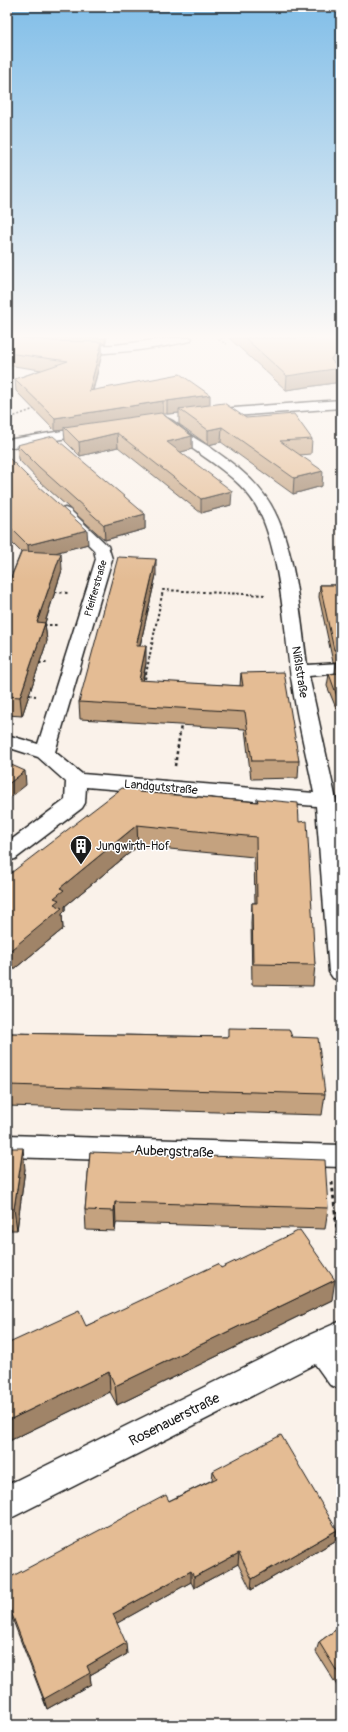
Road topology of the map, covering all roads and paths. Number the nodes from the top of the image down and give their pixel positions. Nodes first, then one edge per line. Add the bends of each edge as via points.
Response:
1 (167, 419) edge
2 (103, 429) edge
3 (7, 444) edge
4 (56, 505) edge
5 (338, 506) dead end
6 (341, 510) edge
7 (55, 592) edge
8 (70, 593) dead end
9 (266, 595) dead end
10 (44, 624) edge
11 (59, 625) dead end
12 (341, 668) edge
13 (299, 671) junction
14 (141, 684) edge
15 (181, 725) dead end
16 (7, 741) edge
17 (45, 753) junction
18 (175, 768) dead end
19 (76, 780) junction
20 (326, 800) junction
21 (7, 854) edge
22 (341, 972) edge
23 (7, 1146) edge
24 (336, 1166) edge
25 (341, 1267) edge
26 (331, 1340) edge
27 (341, 1374) edge
28 (7, 1503) edge

1 - 13 street, Nißlstraße via 180,434 220,460 247,484 272,523 286,579
2 - 3 street
4 - 17 street, Pfeifferstraße via 94,539 102,549 104,559
5 - 6 path
7 - 8 path
9 - 14 path via 162,590 145,679
10 - 11 path
12 - 13 street
13 - 20 street, Nißlstraße
15 - 18 path
16 - 17 street
17 - 19 street
19 - 20 street, Landgutstraße
19 - 21 street via 75,803
20 - 22 street, Nißlstraße
23 - 24 street, Aubergstraße
24 - 25 path
26 - 27 street
26 - 28 street, Rosenauerstraße

